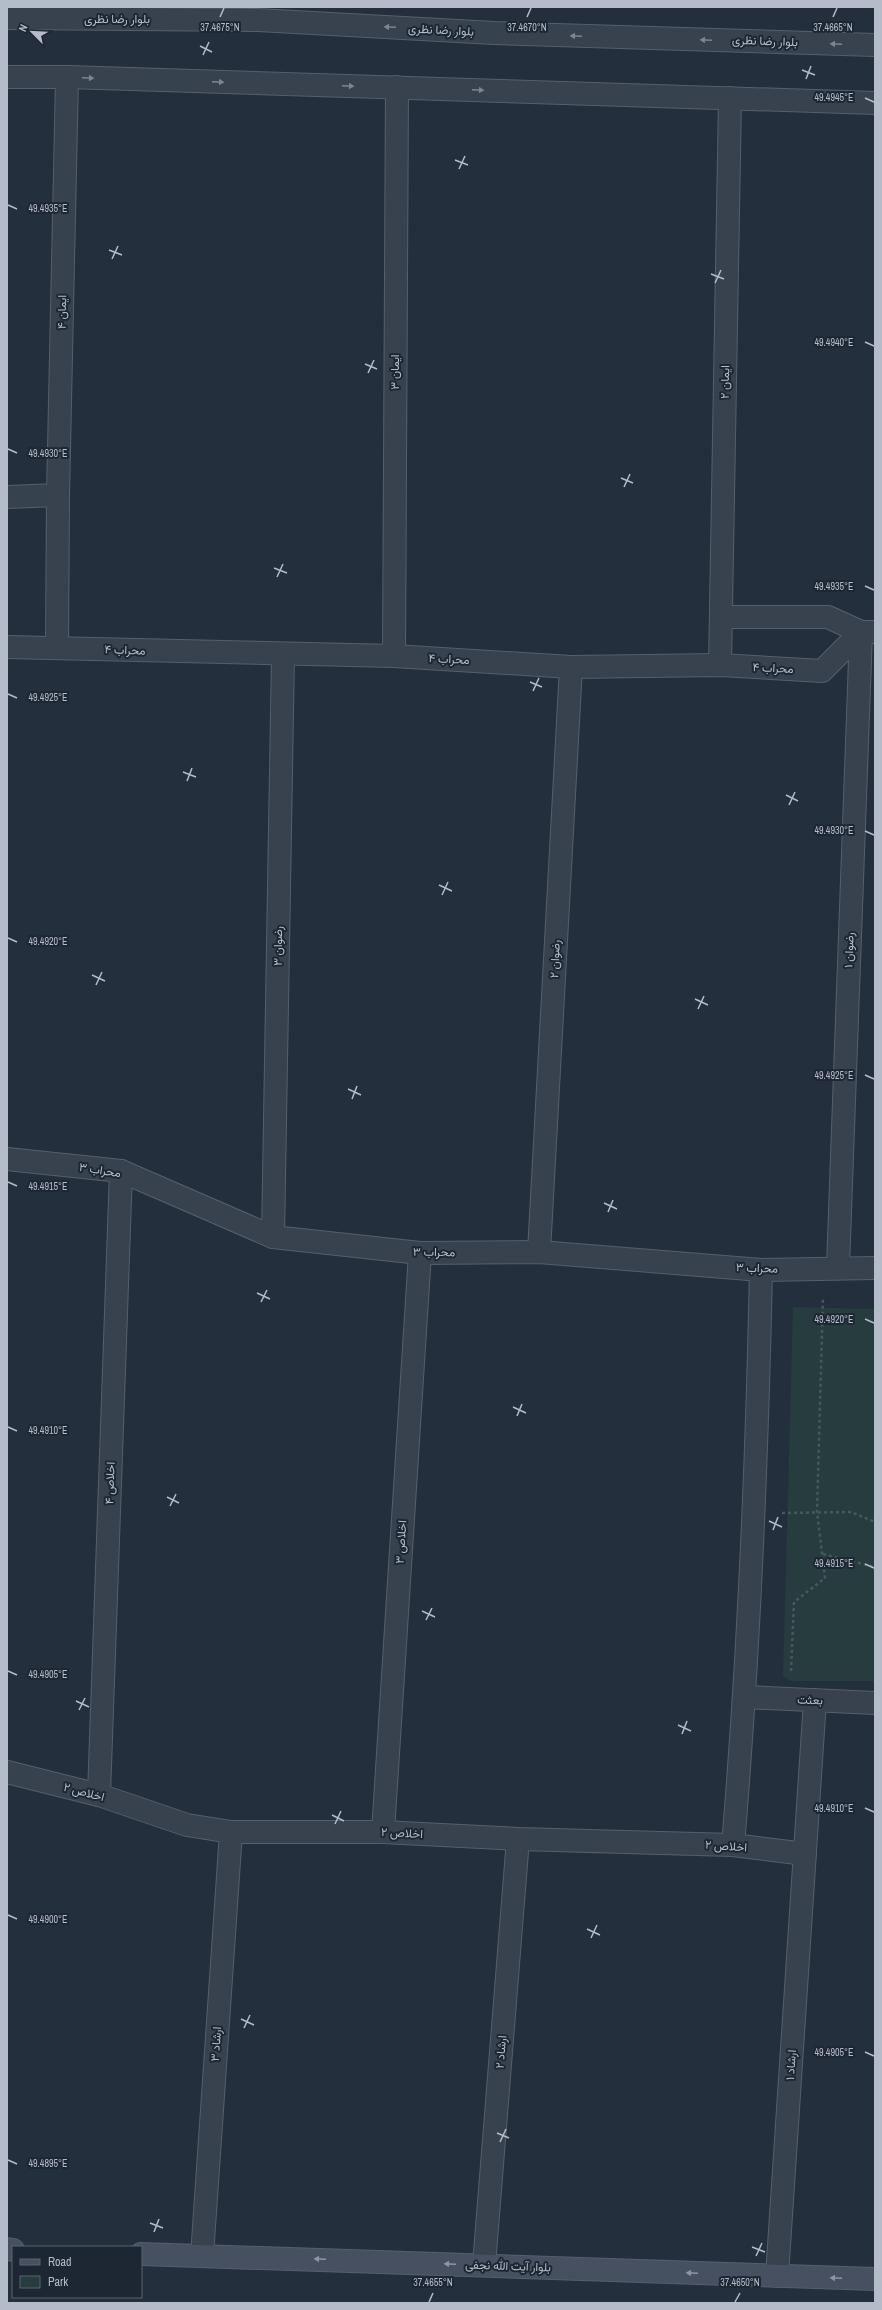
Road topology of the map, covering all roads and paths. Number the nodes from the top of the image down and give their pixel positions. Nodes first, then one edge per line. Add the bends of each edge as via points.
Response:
1 (7, 18) edge
2 (875, 45) edge
3 (7, 77) edge
4 (66, 77) junction
5 (397, 87) junction
6 (730, 98) junction
7 (875, 103) edge
8 (58, 495) junction
9 (7, 497) edge
10 (721, 617) junction
11 (868, 632) edge
12 (7, 647) edge
13 (57, 648) junction
14 (283, 654) junction
15 (394, 656) junction
16 (720, 666) junction
17 (571, 667) junction
18 (7, 1158) edge
19 (121, 1171) junction
20 (273, 1237) junction
21 (539, 1252) junction
22 (420, 1253) junction
23 (830, 1267) junction
24 (875, 1268) edge
25 (760, 1270) junction
26 (817, 1512) junction
27 (753, 1516) junction
28 (875, 1522) edge
29 (823, 1554) junction
30 (875, 1570) edge
31 (745, 1697) junction
32 (786, 1699) junction
33 (815, 1700) junction
34 (875, 1703) edge
35 (7, 1772) edge
36 (99, 1796) junction
37 (230, 1832) junction
38 (383, 1832) junction
39 (518, 1839) junction
40 (733, 1845) junction
41 (805, 1854) junction
42 (142, 2254) edge
43 (202, 2256) junction
44 (484, 2265) junction
45 (776, 2276) junction
46 (875, 2279) edge

2 -> 1 street, بلوار رضا نظری via 494,33 258,20
3 - 4 street
4 -> 5 street
4 - 8 street, ایمان ۴
5 -> 6 street
5 - 15 street, ایمان ۳
6 - 7 street
6 - 10 street, ایمان ۲
8 - 9 street
8 - 13 street, ایمان ۴
10 - 11 street via 828,618
10 - 16 street, ایمان ۲
11 - 16 street, محراب ۴ via 822,671
11 - 23 street, رضوان ۱
12 - 13 street, محراب ۴
13 - 14 street, محراب ۴
14 - 15 street, محراب ۴
14 - 20 street, رضوان ۳
15 - 17 street, محراب ۴
16 - 17 street, محراب ۴
17 - 21 street, رضوان ۲
18 - 19 street, محراب ۳
19 - 20 street, محراب ۳
19 - 36 street, اخلاص ۴
20 - 22 street, محراب ۳
21 - 22 street, محراب ۳
21 - 25 street, محراب ۳
22 - 38 street, اخلاص ۳
23 - 24 street, محراب ۳
23 - 25 street, محراب ۳
23 - 26 path
25 - 27 street
26 - 27 path
26 - 28 path via 851,1512
26 - 29 path
27 - 31 street
29 - 30 path via 871,1566
29 - 32 path via 826,1578 794,1602 791,1681
31 - 32 street, بعثت
31 - 40 street
32 - 33 street, بعثت
33 - 34 street, بعثت
33 - 41 street, ارشاد ۱
35 - 36 street, اخلاص ۲
36 - 37 street, اخلاص ۲ via 187,1825
37 - 38 street, اخلاص ۲
37 - 43 street, ارشاد ۳
38 - 39 street, اخلاص ۲
39 - 40 street, اخلاص ۲
39 - 44 street, ارشاد ۲
40 - 41 street, اخلاص ۲
41 - 45 street, ارشاد ۱
42 - 43 main road, بلوار آیت الله نجفی
44 -> 43 main road, بلوار آیت الله نجفی
45 -> 44 main road, بلوار آیت الله نجفی
46 -> 45 main road, بلوار آیت الله نجفی

